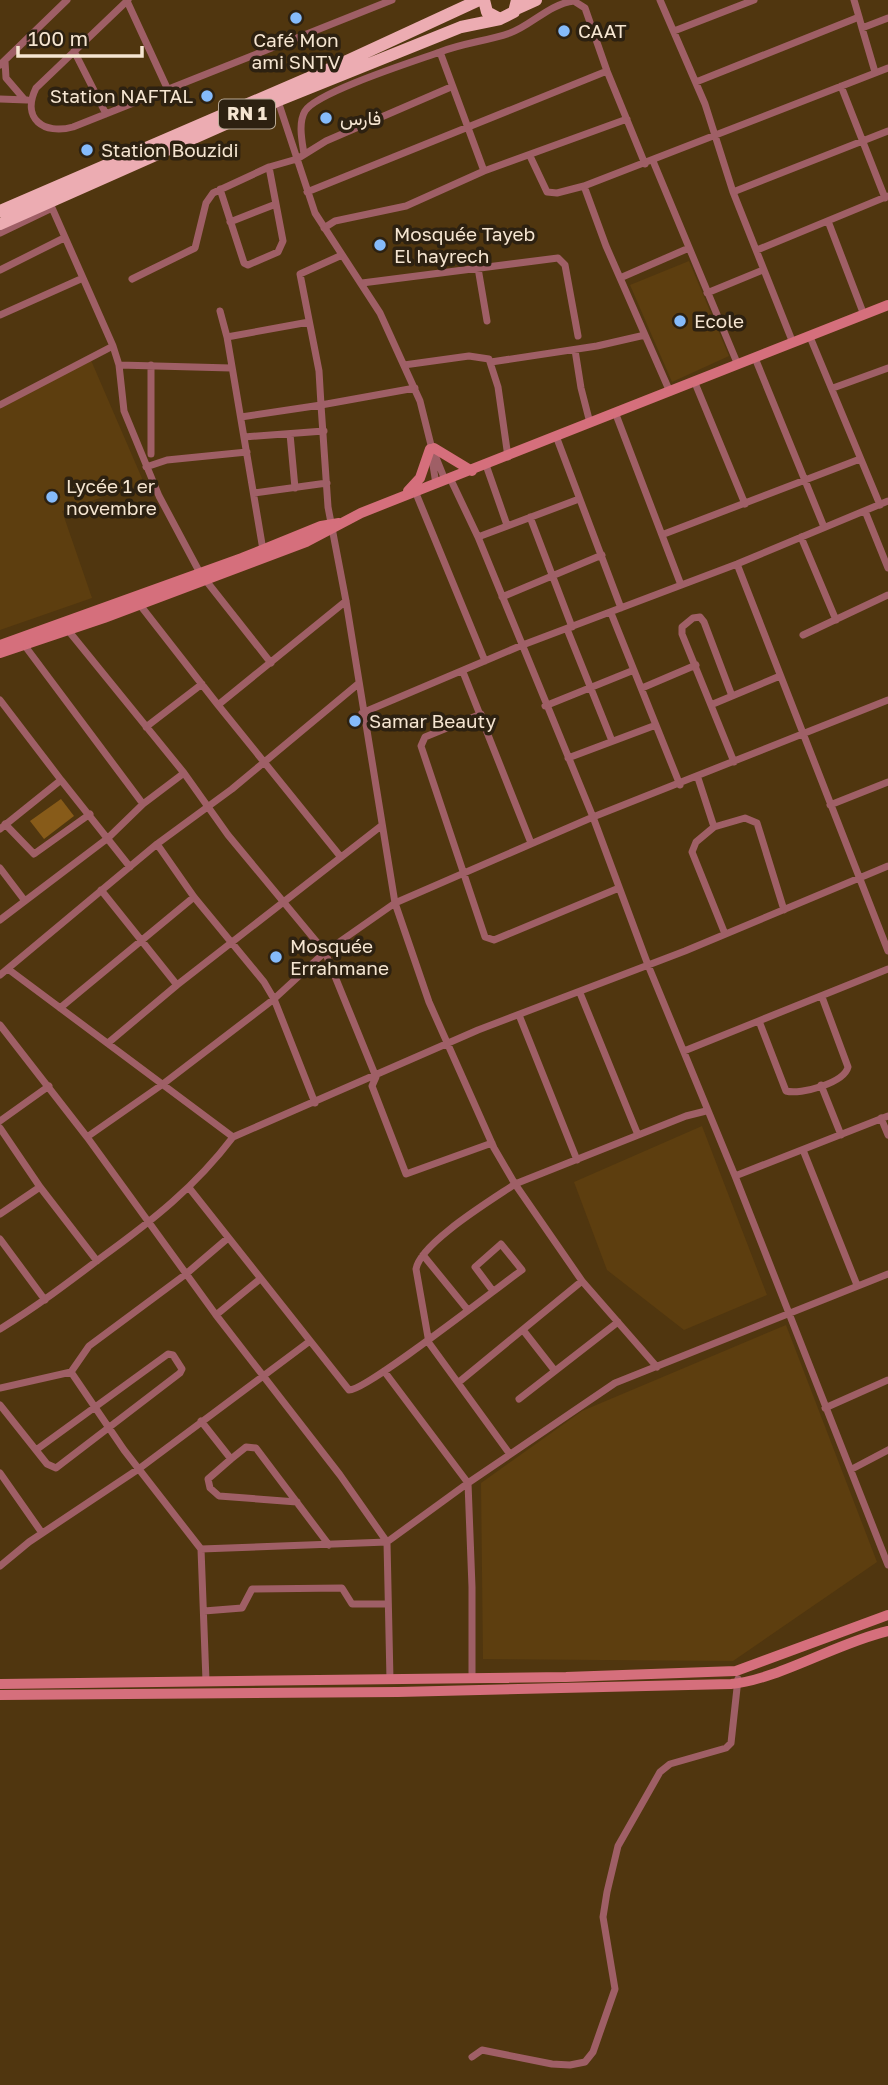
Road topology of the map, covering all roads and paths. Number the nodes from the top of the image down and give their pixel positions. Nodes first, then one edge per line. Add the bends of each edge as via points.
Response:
1 (67, 0) edge
2 (127, 0) edge
3 (392, 0) edge
4 (464, 0) edge
5 (482, 0) edge
6 (536, 0) edge
7 (660, 0) edge
8 (754, 0) edge
9 (854, 0) edge
10 (515, 7) edge
11 (449, 16) junction
12 (859, 17) junction
13 (888, 18) edge
14 (500, 19) junction
15 (531, 20) junction
16 (862, 28) junction
17 (674, 31) junction
18 (74, 51) junction
19 (440, 52) junction
20 (3, 63) edge
21 (888, 68) edge
22 (607, 71) junction
23 (875, 72) junction
24 (0, 82) edge
25 (696, 82) junction
26 (841, 86) junction
27 (451, 87) junction
28 (15, 88) junction
29 (168, 90) junction
30 (277, 96) junction
31 (1, 99) edge
32 (28, 101) junction
33 (106, 114) junction
34 (627, 118) junction
35 (467, 126) junction
36 (888, 131) edge
37 (715, 137) junction
38 (863, 141) junction
39 (304, 154) junction
40 (530, 156) junction
41 (297, 159) junction
42 (649, 162) junction
43 (269, 167) junction
44 (484, 171) junction
45 (584, 186) junction
46 (220, 190) junction
47 (307, 192) junction
48 (733, 192) junction
49 (886, 197) edge
50 (50, 204) junction
51 (276, 204) junction
52 (0, 211) edge
53 (828, 221) junction
54 (230, 222) junction
55 (0, 224) edge
56 (324, 228) junction
57 (0, 233) edge
58 (64, 238) junction
59 (689, 248) junction
60 (757, 250) junction
61 (342, 255) junction
62 (478, 268) junction
63 (0, 270) edge
64 (763, 270) junction
65 (83, 278) junction
66 (620, 278) junction
67 (132, 279) dead end
68 (362, 283) junction
69 (707, 293) junction
70 (888, 305) edge
71 (220, 311) dead end
72 (0, 315) edge
73 (864, 315) junction
74 (487, 321) dead end
75 (309, 322) junction
76 (645, 335) junction
77 (578, 336) dead end
78 (227, 337) junction
79 (810, 337) junction
80 (793, 343) junction
81 (113, 346) junction
82 (575, 350) junction
83 (755, 358) junction
84 (491, 362) junction
85 (119, 365) junction
86 (151, 365) junction
87 (404, 365) junction
88 (738, 365) junction
89 (231, 368) junction
90 (888, 368) edge
91 (695, 383) junction
92 (415, 388) junction
93 (833, 388) junction
94 (670, 392) junction
95 (0, 405) edge
96 (321, 405) junction
97 (615, 412) junction
98 (241, 417) junction
99 (590, 422) junction
100 (324, 431) junction
101 (290, 434) junction
102 (556, 436) junction
103 (244, 438) junction
104 (432, 447) junction
105 (140, 452) junction
106 (247, 452) junction
107 (151, 454) junction
108 (508, 457) junction
109 (860, 459) junction
110 (167, 460) junction
111 (486, 465) junction
112 (146, 467) junction
113 (472, 471) junction
114 (806, 480) junction
115 (444, 481) junction
116 (327, 483) junction
117 (295, 488) junction
118 (415, 491) junction
119 (254, 494) junction
120 (579, 499) junction
121 (394, 501) junction
122 (884, 503) edge
123 (746, 504) junction
124 (865, 511) junction
125 (530, 517) junction
126 (334, 525) junction
127 (507, 526) junction
128 (824, 527) junction
129 (664, 534) junction
130 (478, 537) junction
131 (801, 537) junction
132 (263, 550) junction
133 (602, 555) junction
134 (737, 564) junction
135 (888, 568) edge
136 (552, 575) junction
137 (202, 577) junction
138 (681, 585) junction
139 (888, 594) edge
140 (502, 597) junction
141 (346, 601) junction
142 (140, 605) junction
143 (621, 608) junction
144 (611, 613) junction
145 (836, 620) junction
146 (66, 626) junction
147 (569, 628) junction
148 (803, 635) dead end
149 (0, 645) edge
150 (25, 646) junction
151 (520, 646) junction
152 (0, 653) edge
153 (485, 661) junction
154 (271, 663) junction
155 (696, 665) junction
156 (634, 670) junction
157 (463, 672) junction
158 (780, 676) junction
159 (202, 684) junction
160 (358, 684) junction
161 (590, 687) junction
162 (642, 688) junction
163 (732, 696) junction
164 (0, 700) edge
165 (888, 700) edge
166 (713, 704) junction
167 (218, 705) junction
168 (545, 706) junction
169 (362, 713) junction
170 (481, 714) junction
171 (656, 725) junction
172 (146, 727) junction
173 (804, 734) junction
174 (612, 741) junction
175 (568, 758) junction
176 (263, 762) junction
177 (734, 762) junction
178 (184, 773) junction
179 (698, 778) junction
180 (61, 780) junction
181 (888, 782) edge
182 (680, 785) junction
183 (143, 804) junction
184 (830, 805) junction
185 (207, 808) junction
186 (90, 814) junction
187 (593, 817) junction
188 (381, 826) junction
189 (3, 827) edge
190 (714, 827) junction
191 (108, 838) junction
192 (157, 844) junction
193 (531, 844) junction
194 (340, 856) junction
195 (888, 866) edge
196 (130, 867) junction
197 (0, 868) edge
198 (461, 872) junction
199 (859, 877) junction
200 (619, 888) junction
201 (101, 890) junction
202 (194, 897) junction
203 (25, 901) junction
204 (284, 903) junction
205 (395, 903) junction
206 (785, 910) junction
207 (0, 920) edge
208 (725, 934) junction
209 (142, 939) junction
210 (232, 943) junction
211 (888, 951) edge
212 (325, 952) junction
213 (648, 965) junction
214 (8, 969) junction
215 (888, 969) edge
216 (0, 975) edge
217 (177, 985) junction
218 (580, 993) junction
219 (822, 997) junction
220 (274, 999) junction
221 (61, 1008) junction
222 (519, 1014) junction
223 (759, 1021) junction
224 (0, 1025) edge
225 (108, 1043) junction
226 (449, 1043) junction
227 (684, 1051) junction
228 (376, 1077) junction
229 (163, 1084) junction
230 (821, 1085) junction
231 (49, 1086) junction
232 (315, 1103) junction
233 (706, 1111) junction
234 (885, 1117) edge
235 (0, 1121) edge
236 (0, 1128) edge
237 (638, 1135) junction
238 (841, 1135) junction
239 (888, 1135) edge
240 (87, 1137) junction
241 (233, 1137) junction
242 (492, 1143) junction
243 (803, 1150) junction
244 (577, 1160) junction
245 (735, 1176) junction
246 (515, 1184) junction
247 (40, 1187) junction
248 (190, 1189) junction
249 (0, 1214) edge
250 (149, 1223) junction
251 (228, 1238) junction
252 (0, 1239) edge
253 (423, 1255) junction
254 (97, 1261) junction
255 (186, 1274) junction
256 (888, 1274) edge
257 (261, 1279) junction
258 (582, 1281) junction
259 (857, 1286) junction
260 (493, 1291) junction
261 (44, 1300) junction
262 (467, 1309) junction
263 (216, 1315) junction
264 (789, 1316) junction
265 (618, 1322) junction
266 (0, 1329) edge
267 (523, 1330) junction
268 (427, 1338) junction
269 (310, 1341) junction
270 (657, 1367) junction
271 (384, 1371) junction
272 (555, 1371) junction
273 (71, 1372) junction
274 (263, 1376) junction
275 (888, 1380) edge
276 (459, 1381) junction
277 (0, 1388) edge
278 (519, 1399) dead end
279 (0, 1405) edge
280 (94, 1405) junction
281 (825, 1408) junction
282 (201, 1421) junction
283 (108, 1426) junction
284 (36, 1450) junction
285 (888, 1450) edge
286 (509, 1453) junction
287 (231, 1460) junction
288 (140, 1468) junction
289 (852, 1469) junction
290 (0, 1474) edge
291 (468, 1483) junction
292 (297, 1502) junction
293 (42, 1533) junction
294 (387, 1542) junction
295 (329, 1545) junction
296 (201, 1549) junction
297 (1, 1561) edge
298 (888, 1564) edge
299 (388, 1604) junction
300 (204, 1611) junction
301 (888, 1615) edge
302 (888, 1631) edge
303 (736, 1671) junction
304 (472, 1678) junction
305 (390, 1680) junction
306 (206, 1681) junction
307 (739, 1683) junction
308 (0, 1684) edge
309 (0, 1695) edge
310 (472, 2057) dead end

1 - 20 street
2 - 18 street
2 - 29 street
3 - 29 street
4 - 11 highway
5 - 11 highway, RN 1
5 - 14 highway via 487,12
6 - 10 highway
7 - 17 street
8 - 17 street
9 - 12 street
10 - 14 highway
10 - 15 street
11 - 30 highway, RN 1
12 - 16 street
12 - 25 street
13 - 16 street
14 - 30 highway, RN 1 via 461,27
15 - 19 street via 512,32
15 - 22 street via 570,1 582,5
16 - 23 street
17 - 25 street
18 - 32 street
18 - 33 street
19 - 27 street
19 - 39 street via 311,105 301,128
20 - 28 street via 6,78
21 - 23 street
22 - 34 street
22 - 35 street
23 - 26 street
24 - 28 street
25 - 37 street
26 - 37 street
26 - 38 street
27 - 35 street
27 - 39 street
28 - 32 street
29 - 33 street
30 - 41 street
30 - 50 highway, RN 1
30 - 52 highway, RN 1
31 - 32 street
32 - 33 street via 35,119 49,130 73,127
34 - 40 street
34 - 42 street
35 - 44 street
35 - 47 street
36 - 38 street
37 - 42 street
37 - 48 street
38 - 48 street
38 - 49 street
39 - 41 street
40 - 44 street
40 - 45 street via 547,192
41 - 43 street
41 - 47 street
42 - 45 street
42 - 59 street
43 - 46 street
43 - 51 street
44 - 56 street via 406,206 347,218
45 - 66 street
46 - 54 street
46 - 67 street via 209,196 195,248
47 - 56 street
48 - 60 street
49 - 53 street
50 - 55 highway, RN 1
50 - 57 street
50 - 58 street
51 - 54 street
51 - 54 street via 282,247 248,265 242,260
53 - 60 street
53 - 73 street
56 - 61 street
58 - 63 street
58 - 65 street
59 - 66 street
59 - 69 street
60 - 64 street
61 - 68 street
61 - 75 street via 300,274
62 - 68 street
62 - 74 street
62 - 77 street via 558,258 565,265
64 - 69 street
64 - 80 street
65 - 72 street
65 - 81 street
66 - 76 street
68 - 87 street
69 - 88 street
70 - 73 main road
71 - 78 street
73 - 79 main road
75 - 78 street
75 - 96 street
76 - 82 street
76 - 94 street
78 - 89 street
79 - 80 main road
79 - 93 street
80 - 83 main road
81 - 85 street
81 - 95 street
82 - 84 street
82 - 99 street
83 - 88 main road
83 - 114 street
84 - 87 street via 484,356 469,356
84 - 108 street
85 - 86 street
85 - 105 street via 124,411
86 - 89 street
86 - 107 street
87 - 92 street
88 - 91 main road
89 - 98 street
90 - 93 street
91 - 94 main road
91 - 123 street
92 - 96 street
92 - 104 street
93 - 109 street
94 - 97 main road
96 - 98 street
96 - 100 street
97 - 99 main road
97 - 129 street
98 - 103 street
99 - 102 main road
100 - 101 street
100 - 116 street
101 - 103 street
101 - 117 street
102 - 108 main road
102 - 120 street
103 - 106 street
104 - 113 main road
104 - 115 street
104 - 121 main road via 417,484
105 - 107 street
105 - 112 street
106 - 110 street
106 - 119 street
107 - 110 street
108 - 111 main road
109 - 114 street
109 - 122 street
110 - 112 street
111 - 113 main road
111 - 127 street
112 - 137 street
113 - 115 main road
114 - 123 street
114 - 128 street
115 - 118 main road
115 - 130 street
116 - 117 street
116 - 126 street
117 - 119 street
118 - 121 main road
118 - 153 street
119 - 132 street
120 - 125 street
120 - 133 street
121 - 126 main road
122 - 124 street
123 - 129 street
124 - 128 street
124 - 135 street
125 - 127 street
125 - 136 street
126 - 132 main road
126 - 137 main road
126 - 141 street
127 - 130 street
128 - 131 street
129 - 138 street
130 - 140 street
131 - 134 street
131 - 145 street
132 - 137 main road
133 - 136 street
133 - 143 street
134 - 138 street
134 - 158 street
136 - 140 street
136 - 147 street
137 - 142 main road
137 - 146 main road
137 - 154 street
138 - 143 street
139 - 145 street
140 - 151 street
141 - 154 street
141 - 160 street
142 - 146 main road
142 - 159 street
143 - 144 street
144 - 147 street
144 - 156 street
145 - 148 street
146 - 149 main road
146 - 150 main road
146 - 172 street
147 - 151 street
147 - 161 street
150 - 152 main road
150 - 183 street
151 - 153 street
151 - 168 street
153 - 157 street
154 - 167 street
155 - 162 street
155 - 163 street via 682,627 700,617
155 - 166 street
156 - 161 street
156 - 162 street
157 - 169 street
157 - 170 street
158 - 163 street
158 - 173 street
159 - 167 street
159 - 172 street
160 - 169 street
160 - 176 street
161 - 168 street
161 - 174 street
162 - 171 street
163 - 166 street
164 - 180 street
165 - 173 street
166 - 177 street
167 - 176 street
168 - 175 street
169 - 188 street
170 - 193 street
170 - 198 street via 425,737 421,746
171 - 174 street
171 - 182 street
172 - 178 street
173 - 177 street
173 - 184 street
174 - 175 street
175 - 187 street
176 - 185 street
176 - 194 street
177 - 179 street
178 - 183 street
178 - 185 street
179 - 182 street
179 - 190 street
180 - 186 street
180 - 189 street
181 - 184 street
182 - 187 street
183 - 191 street
184 - 199 street
185 - 192 street
185 - 204 street
186 - 189 street via 34,854
186 - 191 street
187 - 193 street
187 - 200 street
188 - 194 street
188 - 205 street
190 - 206 street via 745,818 757,823
190 - 208 street via 696,842 692,852
191 - 196 street
191 - 203 street
192 - 196 street
192 - 202 street
193 - 198 street
194 - 204 street
195 - 199 street
196 - 201 street
197 - 203 street
198 - 200 street via 480,926 490,940
198 - 205 street
199 - 206 street
199 - 211 street
200 - 213 street
201 - 209 street
201 - 214 street
202 - 209 street
202 - 210 street
203 - 207 street
204 - 210 street
204 - 212 street
205 - 212 street
205 - 226 street via 429,1002
206 - 208 street
208 - 213 street
209 - 217 street
209 - 221 street
210 - 217 street
210 - 220 street
212 - 220 street
212 - 228 street
213 - 218 street
213 - 227 street
214 - 216 street
214 - 221 street
215 - 219 street
217 - 225 street
218 - 222 street
218 - 237 street
219 - 223 street
219 - 230 street via 848,1067 844,1075
220 - 229 street
220 - 232 street
221 - 225 street
222 - 226 street
222 - 244 street
223 - 227 street
223 - 230 street via 786,1091
224 - 231 street
225 - 229 street
226 - 228 street
226 - 242 street
227 - 233 street
228 - 232 street
228 - 242 street via 372,1086 406,1174
229 - 240 street
229 - 241 street
230 - 238 street
231 - 235 street
231 - 240 street
232 - 241 street
233 - 237 street
233 - 245 street
234 - 238 street
234 - 239 street
236 - 247 street
237 - 244 street
238 - 243 street
240 - 250 street
241 - 248 street
242 - 246 street
243 - 245 street
243 - 259 street
244 - 246 street
245 - 264 street
246 - 253 street via 450,1229
246 - 258 street
247 - 249 street
247 - 254 street
248 - 250 street
248 - 251 street
250 - 254 street
250 - 255 street
251 - 255 street
251 - 257 street
252 - 261 street
253 - 262 street
253 - 268 street via 416,1269
254 - 261 street
255 - 263 street
255 - 273 street via 89,1346
256 - 259 street
257 - 263 street
257 - 269 street
258 - 265 street
258 - 267 street
259 - 264 street
260 - 260 street via 522,1270 502,1244 475,1267
260 - 262 street
261 - 266 street
262 - 268 street
263 - 274 street
264 - 270 street
264 - 281 street
265 - 270 street
265 - 272 street
267 - 272 street
267 - 276 street
268 - 271 street
268 - 276 street
269 - 271 street via 349,1390
269 - 274 street
270 - 286 street via 615,1383
271 - 291 street
272 - 278 street
273 - 277 street
273 - 280 street
274 - 282 street
274 - 294 street
275 - 281 street
276 - 286 street
279 - 284 street
280 - 283 street
280 - 283 street via 168,1354 177,1359 180,1373
280 - 284 street
281 - 289 street
282 - 287 street
282 - 288 street
283 - 284 street via 56,1468
283 - 288 street
285 - 289 street
286 - 291 street
287 - 292 street via 246,1447 256,1448
287 - 292 street via 208,1479 219,1496
288 - 293 street
288 - 296 street
289 - 298 street
290 - 293 street
291 - 294 street
291 - 304 street
292 - 295 street
293 - 297 street
294 - 295 street
294 - 299 street
295 - 296 street
296 - 300 street
299 - 300 street via 352,1604 342,1588 252,1589 242,1608
299 - 305 street
300 - 306 street
301 - 303 main road
302 - 307 main road
303 - 304 main road
303 - 307 street
304 - 305 main road
305 - 306 main road
306 - 308 main road
307 - 309 main road
307 - 310 street via 731,1743 670,1764 660,1772 618,1846 603,1917 615,1989 593,2052 585,2062 570,2065 482,2050

